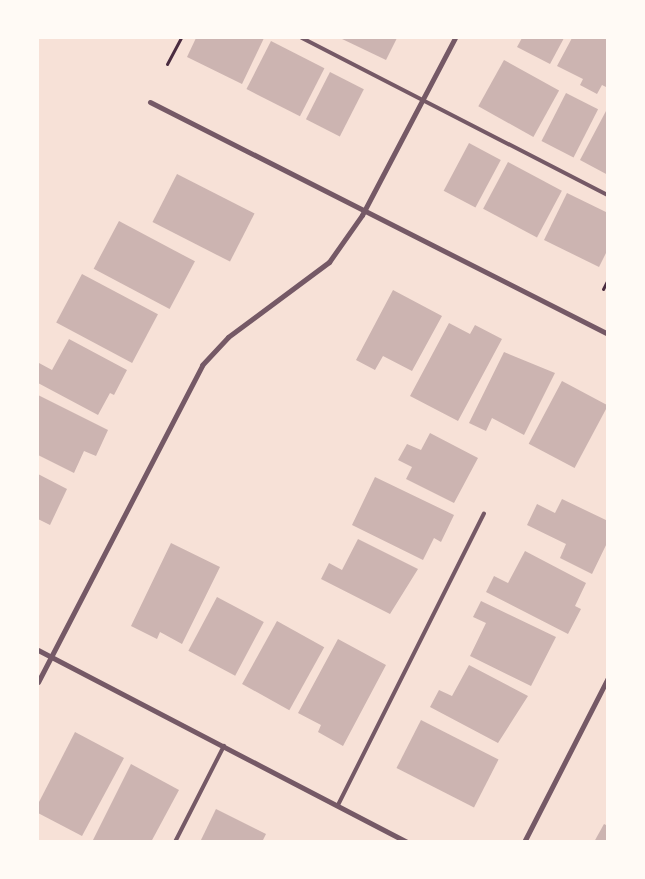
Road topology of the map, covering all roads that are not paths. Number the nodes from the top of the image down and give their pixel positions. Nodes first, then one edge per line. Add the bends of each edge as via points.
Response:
1 (302, 38) edge
2 (455, 38) edge
3 (423, 100) junction
4 (150, 102) dead end
5 (608, 195) edge
6 (364, 210) junction
7 (608, 334) edge
8 (484, 513) dead end
9 (38, 650) edge
10 (51, 656) junction
11 (608, 678) edge
12 (38, 682) edge
13 (224, 746) junction
14 (338, 805) junction
15 (175, 842) edge
16 (408, 842) edge
17 (524, 842) edge

1 - 3 lane
2 - 3 street
3 - 5 lane
3 - 6 street
4 - 6 street
6 - 7 street
6 - 10 street via 329,262 228,337 202,365
8 - 14 lane
9 - 10 street
10 - 12 street
10 - 13 street
11 - 17 street
13 - 14 street
13 - 15 lane
14 - 16 street

